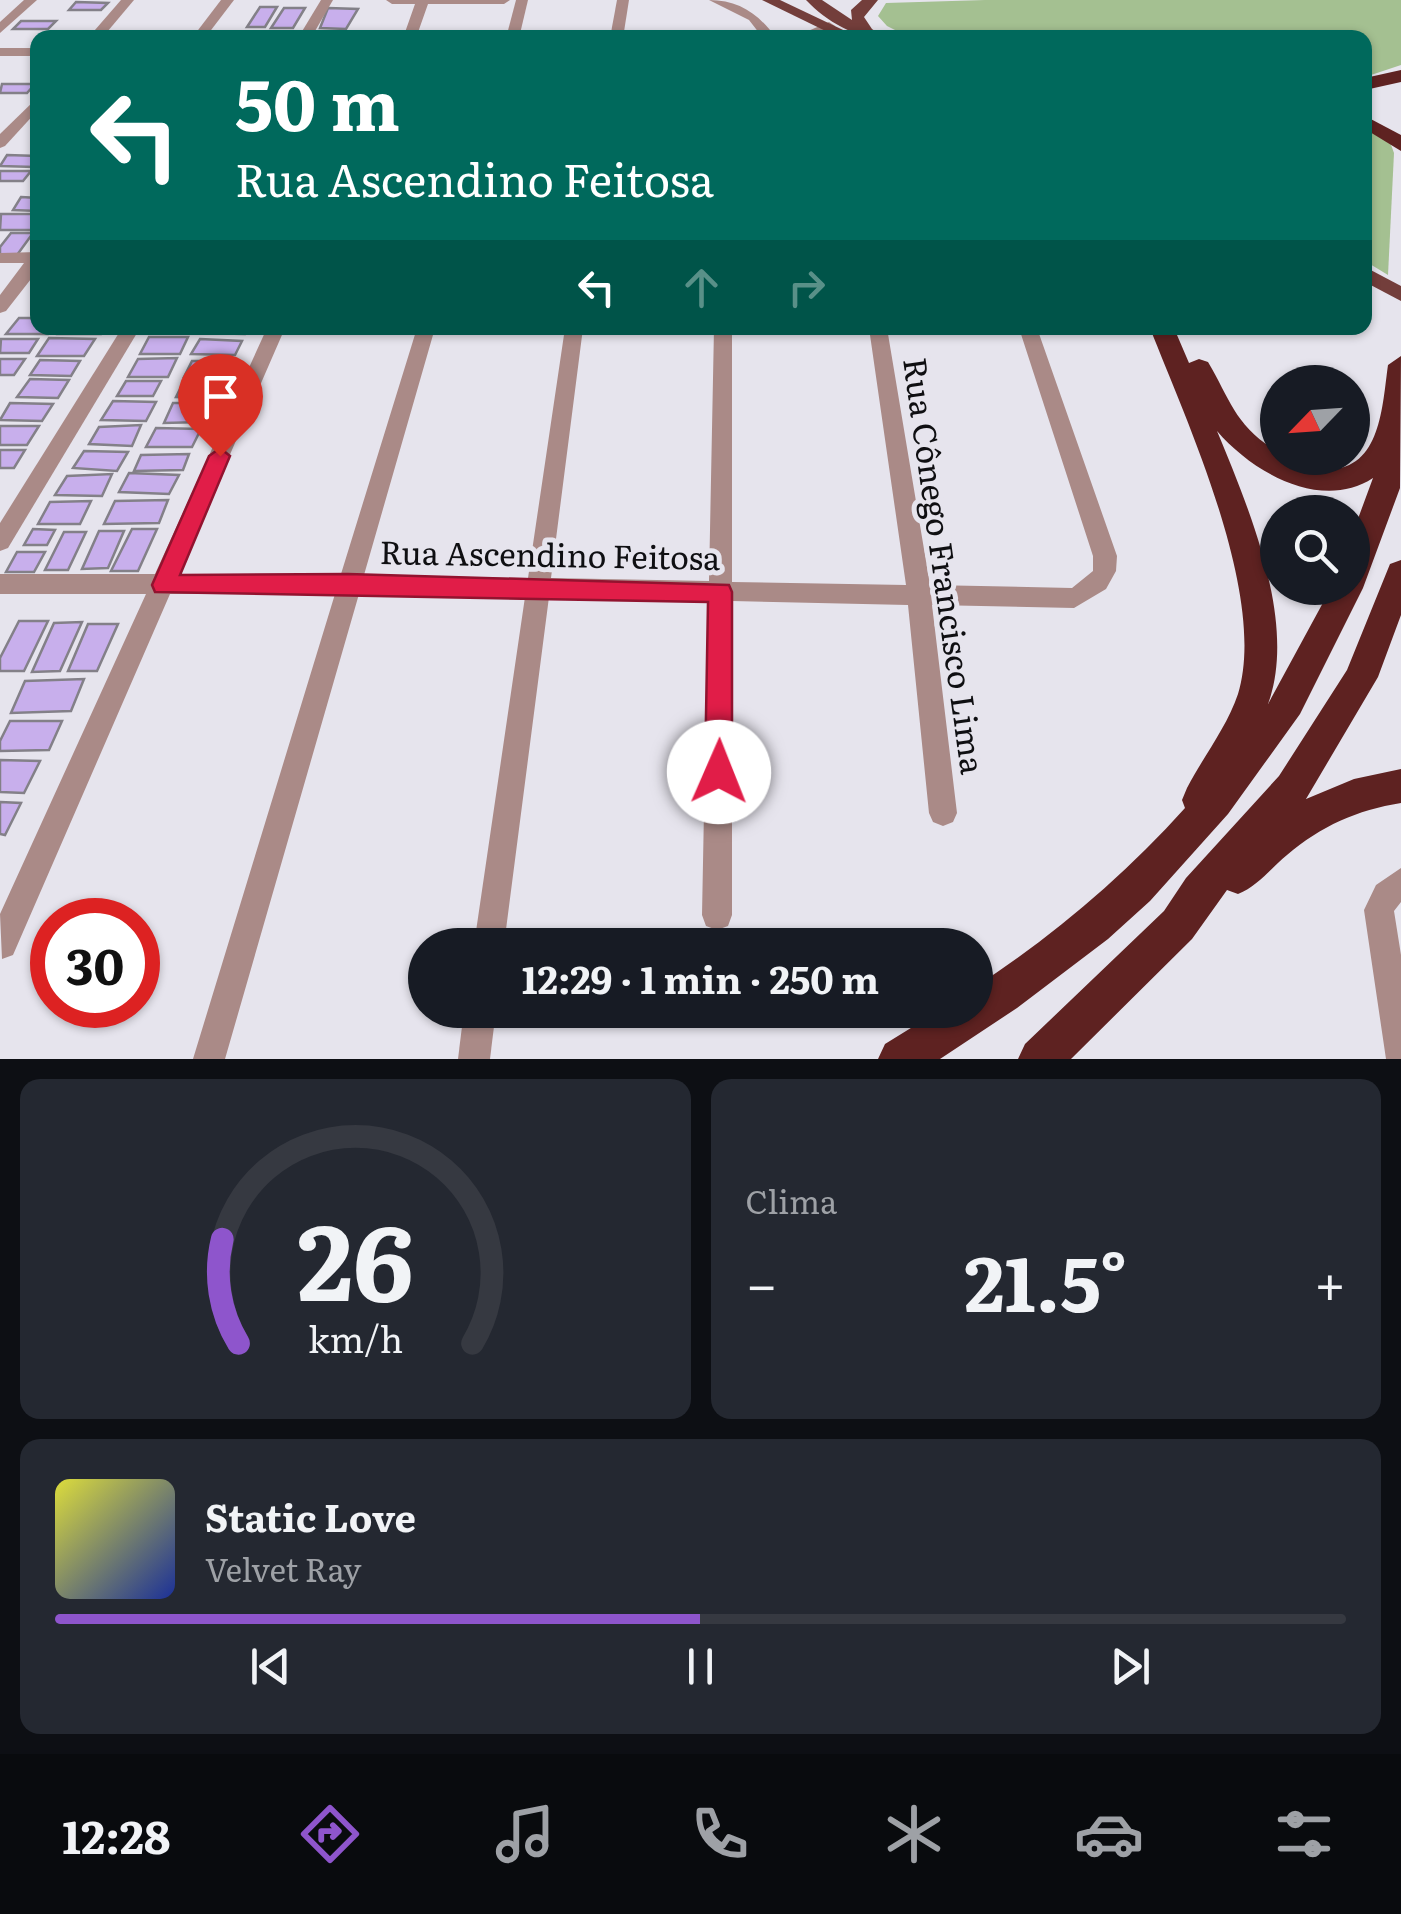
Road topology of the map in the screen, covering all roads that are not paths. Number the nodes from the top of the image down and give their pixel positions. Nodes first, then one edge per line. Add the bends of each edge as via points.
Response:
1 (31, 0) edge
2 (128, 0) edge
3 (228, 0) edge
4 (327, 0) edge
5 (392, 0) edge
6 (423, 0) edge
7 (504, 0) edge
8 (522, 0) edge
9 (623, 0) edge
10 (714, 0) edge
11 (769, 0) edge
12 (813, 0) edge
13 (872, 0) edge
14 (796, 12) junction
15 (829, 26) junction
16 (0, 29) edge
17 (101, 30) edge
18 (204, 30) edge
19 (309, 30) edge
20 (412, 30) edge
21 (514, 30) edge
22 (617, 30) edge
23 (765, 30) edge
24 (800, 30) edge
25 (819, 30) edge
26 (844, 30) edge
27 (856, 30) edge
28 (863, 30) edge
29 (0, 52) edge
30 (30, 52) edge
31 (1401, 76) edge
32 (1372, 82) edge
33 (30, 109) edge
34 (1372, 125) edge
35 (0, 143) edge
36 (1401, 146) edge
37 (0, 258) edge
38 (30, 258) edge
39 (30, 267) edge
40 (1372, 277) edge
41 (1372, 294) edge
42 (1401, 296) edge
43 (0, 307) edge
44 (1401, 312) edge
45 (127, 335) edge
46 (273, 335) edge
47 (424, 335) edge
48 (573, 335) edge
49 (723, 335) edge
50 (879, 335) edge
51 (1030, 335) edge
52 (1165, 335) edge
53 (1186, 335) edge
54 (1401, 365) edge
55 (1397, 419) junction
56 (1370, 529) edge
57 (0, 542) edge
58 (1401, 573) edge
59 (0, 584) edge
60 (348, 584) junction
61 (164, 585) junction
62 (537, 588) junction
63 (720, 592) junction
64 (919, 593) junction
65 (1338, 605) edge
66 (1401, 786) edge
67 (943, 813) dead end
68 (1174, 850) junction
69 (1401, 884) edge
70 (717, 915) dead end
71 (1178, 924) junction
72 (491, 928) edge
73 (2, 944) dead end
74 (478, 1028) edge
75 (1401, 1056) edge
76 (209, 1059) edge
77 (474, 1059) edge
78 (900, 1059) edge
79 (1040, 1059) edge

1 - 16 street
2 - 17 street
3 - 18 street
4 - 19 street
5 - 6 street
6 - 7 street
6 - 20 street
8 - 21 street
9 - 22 street
10 - 23 street via 746,12
11 - 14 main road
12 - 27 main road
13 - 28 main road via 858,10
14 - 15 main road
14 - 24 street
15 - 25 street
15 - 26 main road
29 - 30 street
31 - 32 highway
33 - 35 street
34 - 36 highway
37 - 38 street
39 - 43 street
40 - 42 main road
41 - 44 main road
45 - 57 street
46 - 61 street
47 - 60 street
48 - 62 street
49 - 63 street
50 - 64 street, Rua Cônego Francisco Lima
51 - 64 street, Rua Ascendino Feitosa via 1107,568 1088,592 1056,600
52 - 68 highway via 1224,491 1250,576 1260,638 1256,689
53 - 55 highway via 1229,428 1283,469 1322,480 1354,476 1372,466
54 - 55 highway
55 - 56 highway via 1386,488
58 - 71 highway via 1361,677 1292,788
59 - 61 street, Rua Ascendino Feitosa
60 - 61 street, Rua Ascendino Feitosa
60 - 62 street, Rua Ascendino Feitosa
60 - 76 street
61 - 73 street
62 - 63 street, Rua Ascendino Feitosa
62 - 72 street
63 - 64 street, Rua Ascendino Feitosa
63 - 70 street
64 - 67 street, Rua Cônego Francisco Lima
65 - 68 highway via 1291,698
66 - 71 highway via 1328,803 1286,830
68 - 78 highway via 1092,929 992,1003
69 - 75 street via 1380,910
71 - 79 highway
74 - 77 street

